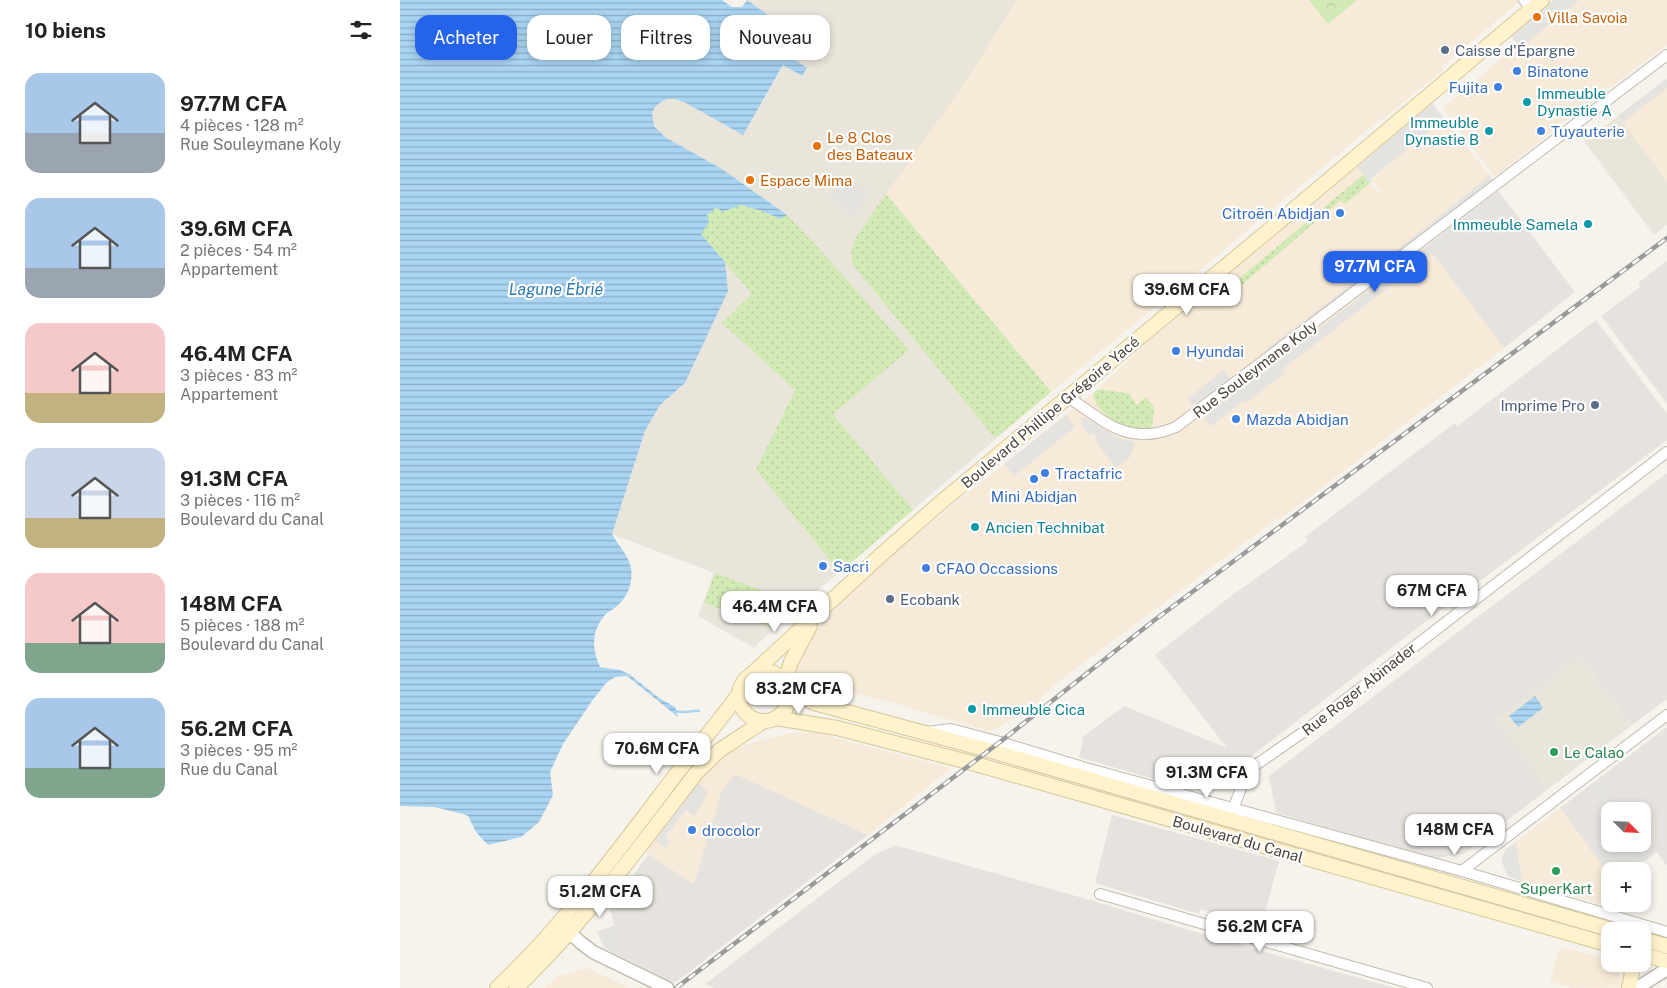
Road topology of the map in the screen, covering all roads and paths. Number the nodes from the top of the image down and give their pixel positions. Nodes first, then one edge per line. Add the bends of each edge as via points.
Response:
1 (1533, 3) edge
2 (1667, 55) edge
3 (1068, 397) junction
4 (1667, 452) edge
5 (815, 616) junction
6 (754, 672) junction
7 (787, 685) junction
8 (739, 694) junction
9 (1667, 715) edge
10 (770, 720) junction
11 (922, 733) junction
12 (1234, 807) junction
13 (1462, 871) junction
14 (1100, 894) dead end
15 (558, 922) junction
16 (1601, 927) edge
17 (570, 932) junction
18 (1667, 932) edge
19 (1601, 942) edge
20 (1651, 942) edge
21 (1667, 946) edge
22 (1651, 957) edge
23 (1667, 961) edge
24 (1667, 969) edge
25 (1632, 972) edge
26 (497, 988) edge
27 (516, 988) edge
28 (667, 988) edge
29 (1427, 988) edge
30 (1629, 988) edge
31 (1637, 988) edge

1 - 3 main road, Boulevard Phillipe Grégoire Yacé via 1280,221
2 - 3 street, Rue Souleymane Koly via 1176,427 1156,434 1127,433
3 - 5 main road, Boulevard Phillipe Grégoire Yacé via 939,504
4 - 12 street, Rue Roger Abinader via 1302,733 1247,771
5 - 6 main road, Boulevard Phillipe Grégoire Yacé
5 - 7 main road, Boulevard Phillipe Grégoire Yacé via 795,652
6 - 7 main road via 775,672
6 - 8 main road via 743,681
7 - 10 main road via 790,698 787,706 783,713
7 - 11 main road, Boulevard du Canal via 814,703
8 - 10 main road via 739,702 748,716 756,720
8 - 15 main road via 639,824
9 - 13 street
10 - 17 main road via 720,750 697,772
10 - 19 main road, Boulevard du Canal via 837,728 972,763
11 - 12 street, Boulevard du Canal via 953,729
11 - 16 main road, Boulevard du Canal
12 - 13 street, Boulevard du Canal
13 - 18 street, Boulevard du Canal
14 - 29 street
15 - 17 street
15 - 26 main road
17 - 27 main road
17 - 28 street via 593,952
20 - 21 main road
22 - 23 main road
24 - 31 street
25 - 30 main road

